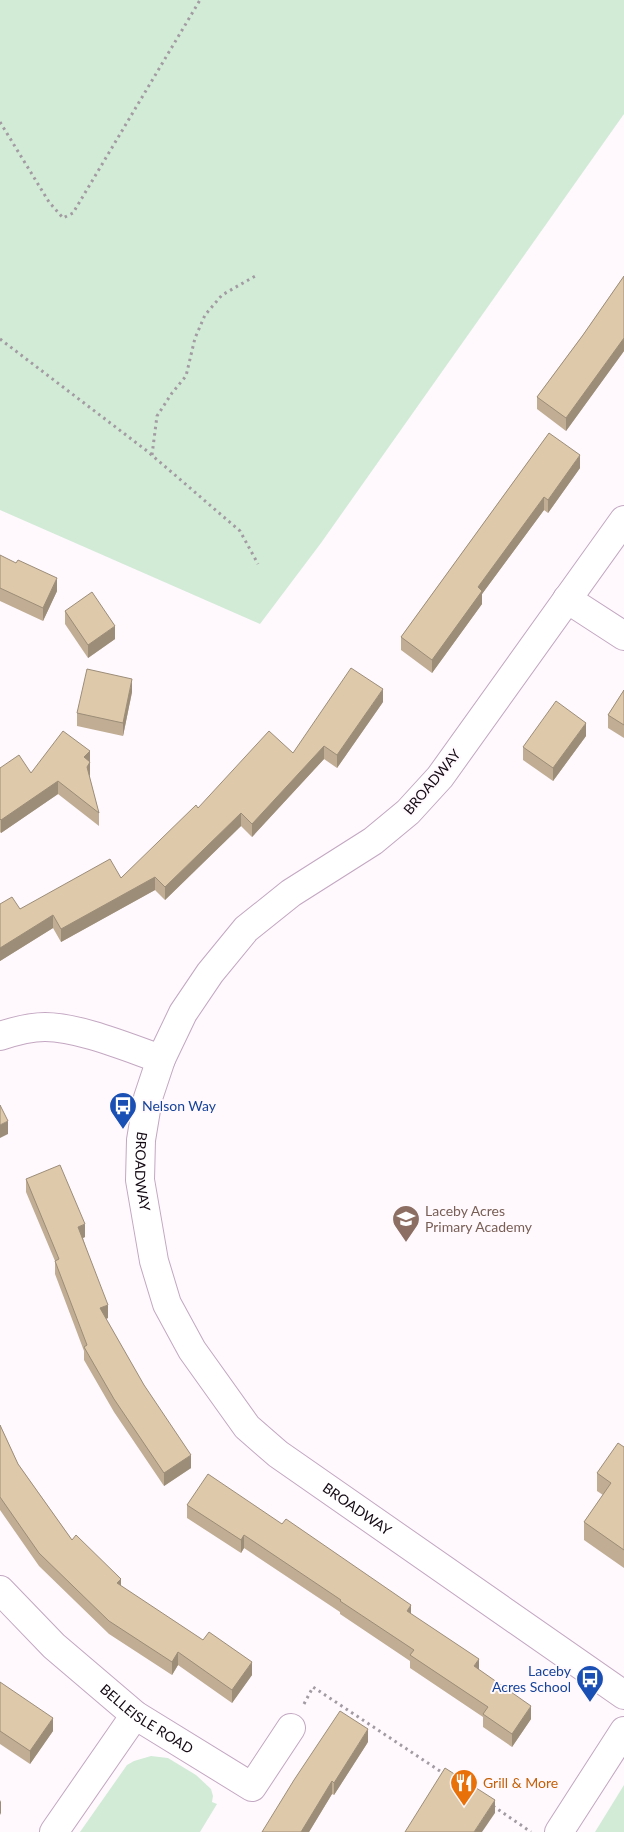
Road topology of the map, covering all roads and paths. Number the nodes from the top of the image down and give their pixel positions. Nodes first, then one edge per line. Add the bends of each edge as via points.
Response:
1 (200, 0) edge
2 (0, 122) edge
3 (257, 275) dead end
4 (0, 339) edge
5 (152, 455) junction
6 (624, 520) edge
7 (258, 564) dead end
8 (567, 599) junction
9 (624, 636) edge
10 (0, 1036) edge
11 (161, 1059) junction
12 (0, 1590) edge
13 (624, 1695) edge
14 (135, 1715) junction
15 (291, 1728) joint
16 (624, 1731) edge
17 (451, 1778) edge
18 (491, 1805) edge
19 (54, 1832) edge
20 (532, 1832) edge
21 (559, 1832) edge

1 - 2 path via 73,213 63,218 49,202
3 - 5 path via 222,295 205,315 195,338 186,376 156,416
4 - 5 path
5 - 7 path via 240,531
6 - 8 street, BROADWAY
8 - 9 street
8 - 11 street, BROADWAY via 440,777 408,812 373,841 292,894 246,929 182,1013
10 - 11 street via 21,1029 47,1027 75,1031
11 - 13 street, BROADWAY via 148,1098 141,1140 140,1180 154,1261 167,1304 192,1350 247,1427 278,1454
12 - 14 street, BELLEISLE ROAD via 54,1646
14 - 15 street, BELLEISLE ROAD via 252,1787
14 - 19 street
15 - 17 path via 313,1687
16 - 21 street
18 - 20 path

